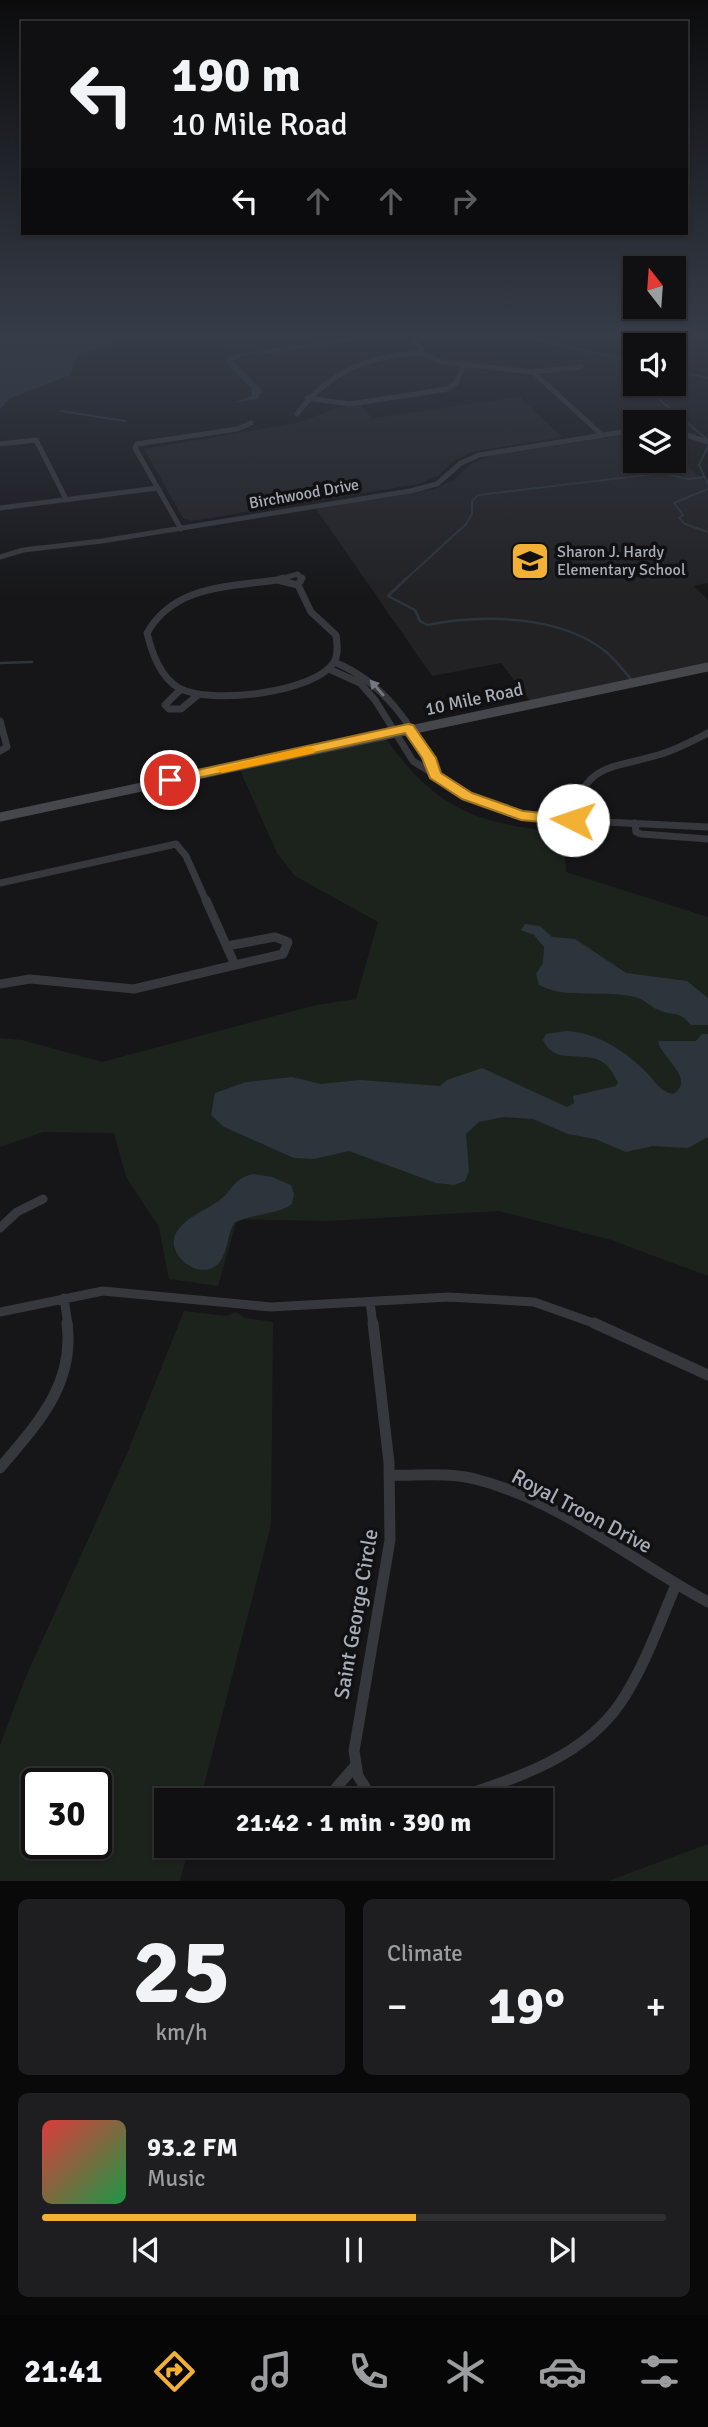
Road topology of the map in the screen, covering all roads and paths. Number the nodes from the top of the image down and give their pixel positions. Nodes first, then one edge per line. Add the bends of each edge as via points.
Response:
1 (251, 423) dead end
2 (589, 423) edge
3 (623, 432) edge
4 (602, 435) junction
5 (686, 435) edge
6 (708, 442) edge
7 (0, 444) edge
8 (157, 486) junction
9 (66, 499) junction
10 (0, 508) edge
11 (181, 529) junction
12 (0, 557) edge
13 (331, 665) junction
14 (708, 667) edge
15 (181, 689) junction
16 (198, 695) junction
17 (0, 721) edge
18 (408, 728) junction
19 (393, 732) junction
20 (706, 736) edge
21 (4, 749) edge
22 (435, 775) junction
23 (0, 817) edge
24 (573, 820) junction
25 (635, 823) junction
26 (708, 827) edge
27 (708, 839) edge
28 (0, 883) edge
29 (227, 946) junction
30 (235, 965) junction
31 (0, 984) edge
32 (43, 1199) dead end
33 (0, 1228) edge
34 (64, 1298) junction
35 (370, 1301) junction
36 (0, 1312) edge
37 (708, 1375) edge
38 (0, 1468) edge
39 (389, 1475) junction
40 (676, 1585) junction
41 (708, 1602) edge
42 (355, 1766) junction
43 (336, 1788) edge
44 (362, 1788) edge
45 (481, 1788) edge

1 - 8 street via 137,444 135,448
2 - 4 street
3 - 4 street, Birchwood Drive
4 - 11 street, Birchwood Drive via 479,455 461,463 445,479 417,489
5 - 6 street
7 - 9 street via 36,440
8 - 9 street
8 - 11 street
9 - 10 street
11 - 12 street, Birchwood Drive
13 - 15 street via 336,635 311,612 298,584 277,580 196,593 157,614 147,633 151,651 161,672
13 - 16 street via 310,678 273,690
18 -> 13 street via 367,677
13 - 19 street via 360,683
14 - 18 main road, 10 Mile Road
15 - 16 street
15 - 16 street via 168,699 165,705 169,709 181,709
17 - 21 street
18 - 19 main road, 10 Mile Road
18 - 22 street
19 - 22 street via 413,761
19 - 23 main road, 10 Mile Road
20 - 24 street via 592,774 580,787
22 - 24 street via 467,796 499,809
24 - 25 street
25 - 26 street
25 - 27 street via 641,834
28 - 29 street via 176,844 186,856
29 - 30 street
29 - 30 street via 275,937 288,942 284,954
30 - 31 street via 134,989 30,979
32 - 33 street via 17,1212
34 - 35 street via 103,1291 271,1307
34 - 36 street
34 - 38 street via 71,1334 65,1383
35 - 37 street via 449,1297 534,1302 618,1331
35 - 39 street, Saint George Circle via 386,1415
39 - 40 street, Royal Troon Drive via 455,1476 503,1488 555,1513
39 - 42 street, Saint George Circle via 391,1520 385,1583 355,1731
40 - 41 street, Royal Troon Drive
40 - 45 street via 641,1665 605,1723 554,1760
42 - 43 street
42 - 44 street, Saint George Circle

